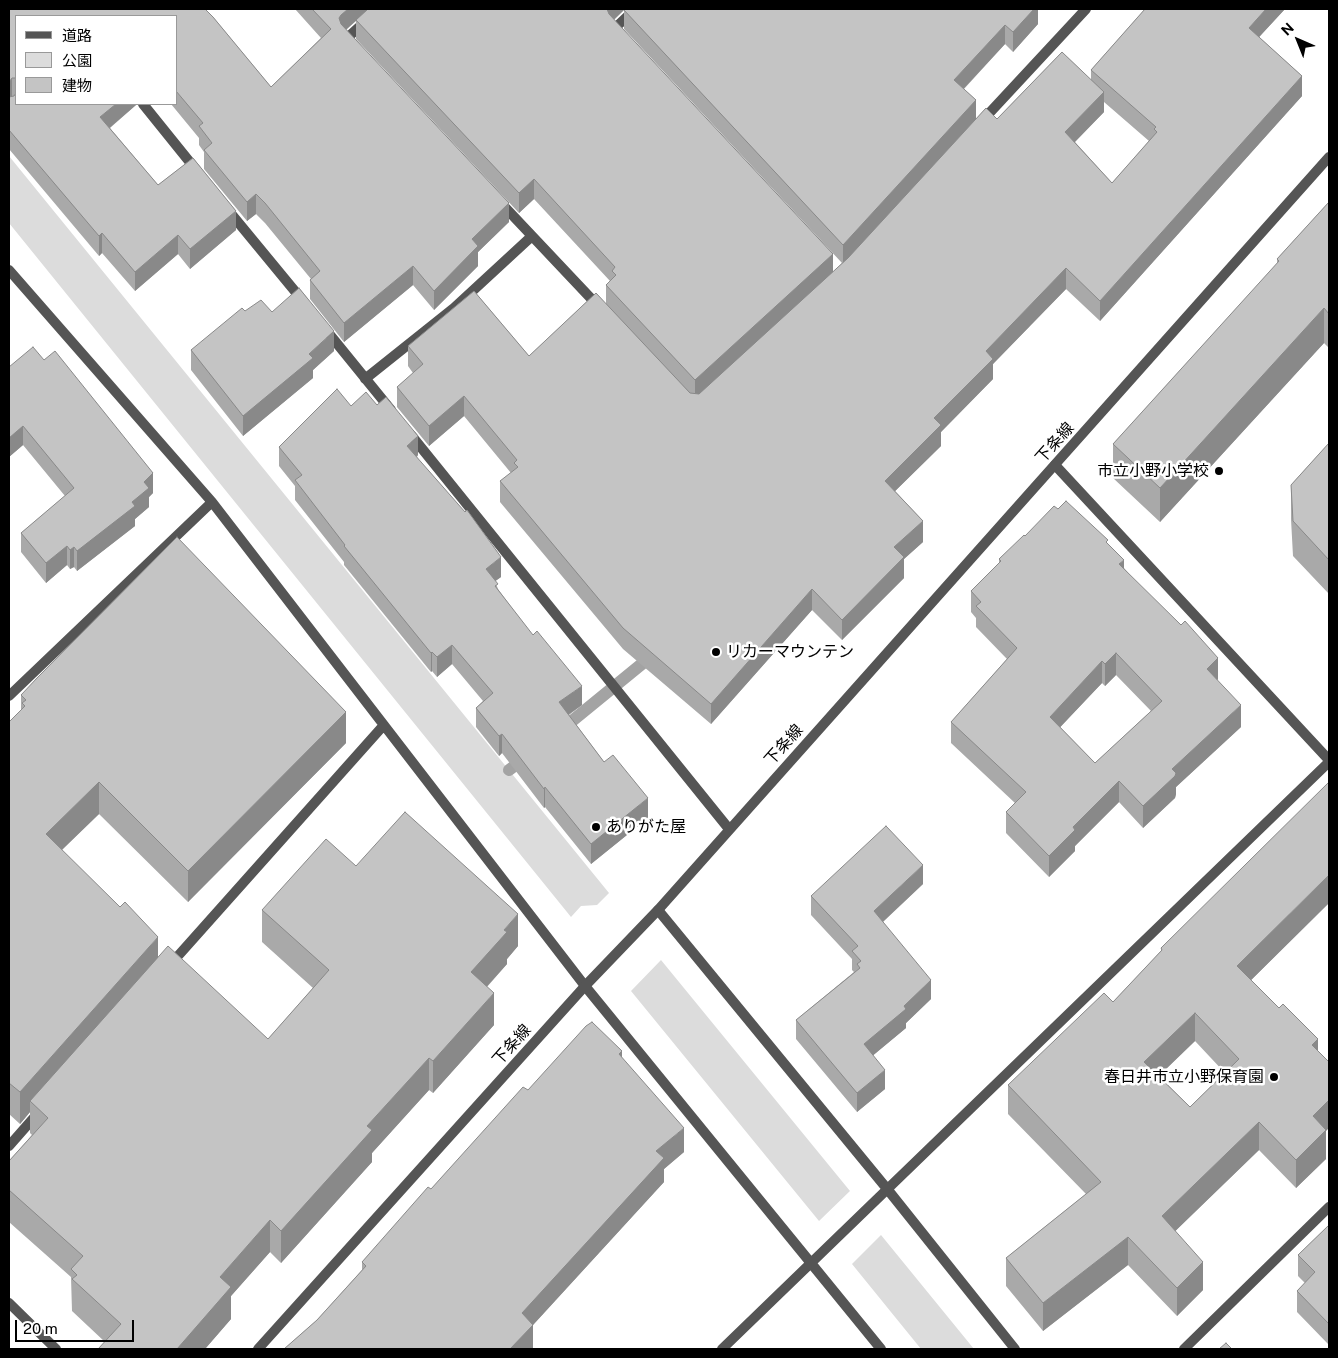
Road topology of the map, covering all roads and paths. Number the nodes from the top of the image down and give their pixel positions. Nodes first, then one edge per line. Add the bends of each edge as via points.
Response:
1 (379, 9) edge
2 (635, 9) edge
3 (1086, 9) edge
4 (628, 44) edge
5 (359, 53) edge
6 (144, 105) edge
7 (974, 129) edge
8 (1329, 157) edge
9 (205, 180) edge
10 (492, 194) edge
11 (223, 203) edge
12 (532, 236) junction
13 (9, 270) edge
14 (310, 310) edge
15 (607, 315) edge
16 (322, 325) edge
17 (365, 379) junction
18 (1055, 465) junction
19 (212, 502) junction
20 (9, 696) edge
21 (383, 726) junction
22 (1329, 761) edge
23 (729, 829) junction
24 (658, 910) junction
25 (160, 977) edge
26 (585, 986) junction
27 (48, 1102) edge
28 (9, 1146) edge
29 (888, 1190) junction
30 (1329, 1207) edge
31 (811, 1264) junction
32 (9, 1303) edge
33 (56, 1349) edge
34 (258, 1349) edge
35 (722, 1349) edge
36 (881, 1349) edge
37 (1015, 1349) edge
38 (1184, 1349) edge

1 - 5 street via 346,39
2 - 4 street via 614,29
3 - 7 street
6 - 9 street
8 - 18 street, 下条線
10 - 12 street
11 - 14 street
12 - 15 street
12 - 17 street via 454,308
13 - 19 street
16 - 17 street
17 - 23 street
18 - 22 street
18 - 23 street, 下条線
19 - 20 street
19 - 21 street
21 - 25 street
21 - 26 street
22 - 29 street
23 - 24 street, 下条線
24 - 26 street, 下条線
24 - 29 street
26 - 31 street
26 - 34 street, 下条線
27 - 28 street
29 - 31 street
29 - 37 street
30 - 38 street
31 - 35 street
31 - 36 street
32 - 33 street

